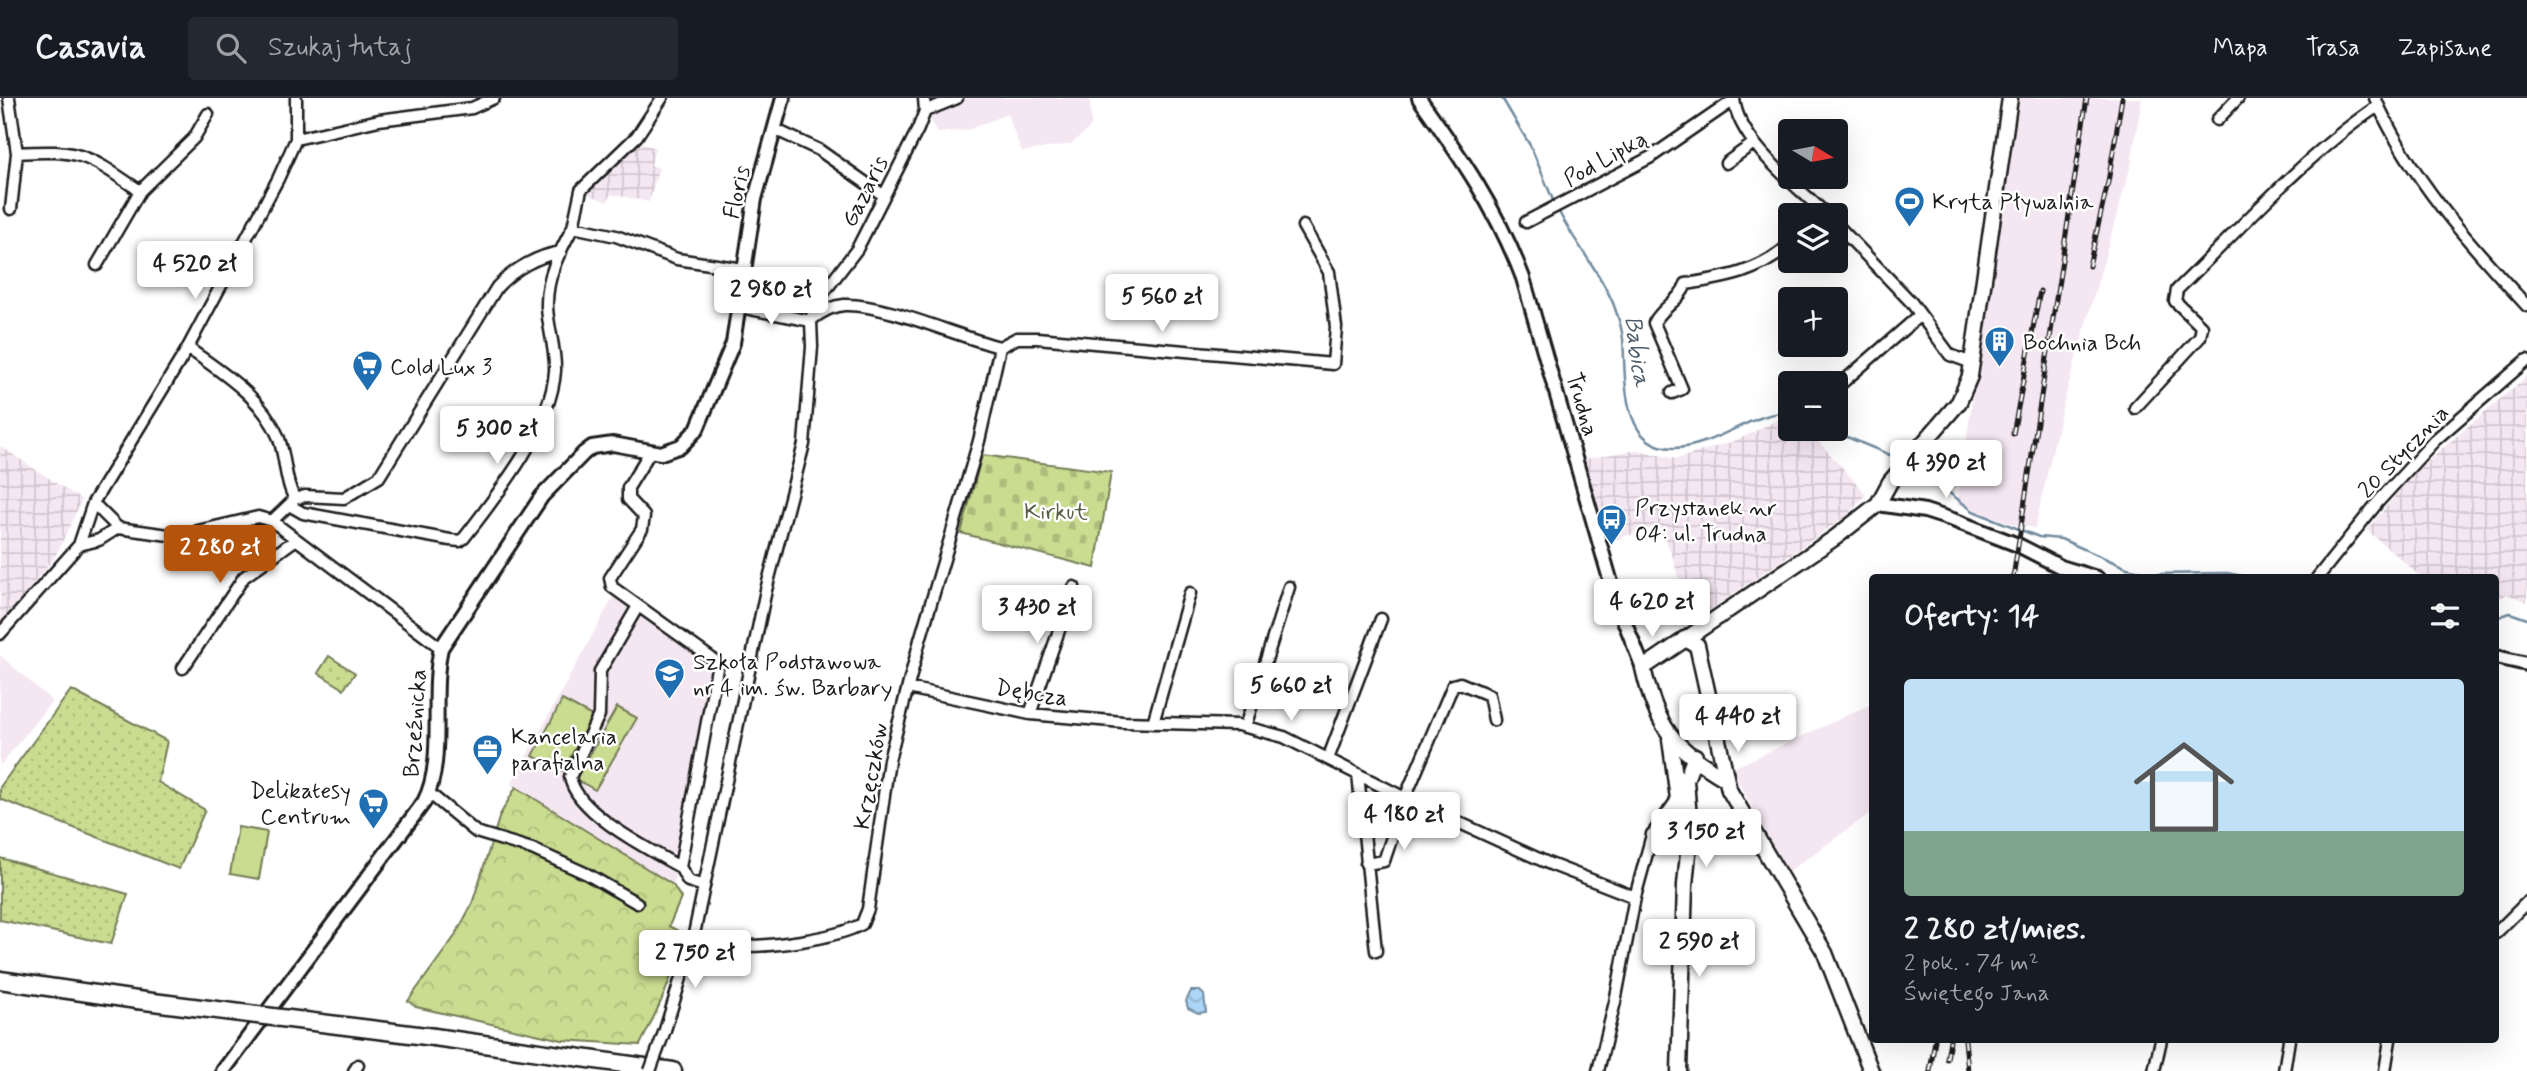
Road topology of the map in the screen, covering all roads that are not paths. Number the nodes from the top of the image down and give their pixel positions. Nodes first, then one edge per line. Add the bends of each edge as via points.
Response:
1 (9, 98) edge
2 (296, 98) edge
3 (495, 98) edge
4 (662, 98) edge
5 (783, 98) edge
6 (924, 98) edge
7 (957, 98) edge
8 (1419, 98) edge
9 (2010, 98) edge
10 (2238, 98) edge
11 (1734, 99) edge
12 (2377, 102) edge
13 (925, 111) junction
14 (208, 114) dead end
15 (2217, 120) dead end
16 (774, 129) junction
17 (296, 139) junction
18 (1755, 143) junction
19 (17, 153) junction
20 (1726, 163) dead end
21 (141, 191) junction
22 (883, 195) junction
23 (1812, 203) edge
24 (11, 209) dead end
25 (1526, 222) dead end
26 (1303, 226) dead end
27 (573, 228) junction
28 (1848, 236) edge
29 (561, 252) junction
30 (1778, 256) edge
31 (97, 265) dead end
32 (743, 269) junction
33 (2527, 306) edge
34 (740, 307) junction
35 (1920, 315) junction
36 (811, 321) junction
37 (1000, 347) junction
38 (188, 348) junction
39 (2527, 360) edge
40 (1972, 363) junction
41 (1848, 377) edge
42 (1672, 394) dead end
43 (2135, 408) dead end
44 (676, 449) joint
45 (650, 452) junction
46 (292, 502) junction
47 (93, 503) junction
48 (1878, 504) junction
49 (272, 521) junction
50 (118, 528) junction
51 (295, 540) junction
52 (79, 545) junction
53 (2084, 574) edge
54 (2320, 574) edge
55 (1074, 587) dead end
56 (1289, 587) dead end
57 (1190, 593) dead end
58 (638, 606) junction
59 (1381, 620) dead end
60 (0, 634) edge
61 (1690, 642) junction
62 (441, 648) junction
63 (2499, 658) edge
64 (2527, 664) edge
65 (183, 668) dead end
66 (1643, 668) junction
67 (908, 688) junction
68 (1030, 714) junction
69 (1494, 720) dead end
70 (1153, 723) junction
71 (1245, 727) junction
72 (1715, 736) junction
73 (1670, 738) junction
74 (1695, 756) junction
75 (1328, 759) junction
76 (1358, 774) junction
77 (1726, 779) junction
78 (429, 793) junction
79 (1405, 798) junction
80 (1678, 798) junction
81 (1685, 818) junction
82 (1652, 835) junction
83 (1366, 864) junction
84 (680, 867) junction
85 (704, 886) junction
86 (1634, 897) junction
87 (2527, 902) edge
88 (637, 903) dead end
89 (2499, 930) edge
90 (693, 939) junction
91 (1376, 951) dead end
92 (0, 980) edge
93 (2160, 1043) edge
94 (2289, 1043) edge
95 (2390, 1043) edge
96 (223, 1071) edge
97 (650, 1071) edge
98 (673, 1071) edge
99 (1598, 1071) edge
100 (1679, 1071) edge
101 (1871, 1071) edge
102 (2154, 1071) edge
103 (2284, 1071) edge
104 (2385, 1071) edge

1 - 19 street
2 - 17 street
3 - 17 street via 472,108 379,120
4 - 27 street via 637,136 581,190
5 - 16 street, Floris
6 - 13 street
7 - 13 street
8 - 66 street, Trudna via 1488,198 1507,234 1616,600
9 - 40 main road
10 - 15 street
11 - 18 street via 1741,124
11 - 25 street, Pod Lipką via 1651,157
12 - 33 street via 2421,183
12 - 43 street via 2177,290 2175,301 2202,327 2200,337
13 - 22 street, Gazaris
14 - 21 street via 194,138
16 - 22 street via 819,150
16 - 32 street, Floris
17 - 38 street
18 - 20 street
18 - 23 street
19 - 21 street via 61,150 83,154
19 - 24 street
21 - 31 street
22 - 36 street, Gazaris via 857,249 815,304
26 - 37 street via 1329,272 1336,327 1333,364 1037,338 1017,338
27 - 29 street
27 - 32 street via 616,236 668,257
28 - 35 street
29 - 46 street via 509,274 497,287 379,477 344,498 305,496
29 - 46 street via 548,285 555,372 548,396 530,446 464,538 450,540 303,513
30 - 42 street via 1747,272 1686,284 1682,295 1661,310 1654,323 1682,389
32 - 34 street, Floris
34 - 36 street
34 - 44 street, Floris via 727,361 707,407 691,438
35 - 40 street via 1950,355
35 - 41 street
36 - 37 street via 822,311 842,305 867,306
36 - 85 street via 804,444 766,590
37 - 67 street, Krzęczków via 979,441
38 - 46 street via 253,399 278,435
38 - 47 street
39 - 54 street, 20 Stycznia via 2435,440
40 - 48 main road via 1959,402
44 - 45 street, Brzeźnicka
45 - 58 street via 628,488 628,499 644,516 642,529 610,578 612,587
45 - 62 street, Brzeźnicka via 601,444 576,460 542,496
46 - 49 street
47 - 50 street
47 - 52 street
48 - 53 street via 1953,520
48 - 61 main road
49 - 50 street via 258,517 176,536
49 - 51 street
50 - 52 street
51 - 62 street
51 - 65 street via 244,577
52 - 60 street
55 - 68 street
56 - 71 street
57 - 70 street
58 - 84 street via 718,663 719,669
58 - 84 street via 600,671 600,715 570,777 571,786 598,816
59 - 75 street
61 - 66 main road
61 - 72 main road
62 - 78 street, Brzeźnicka via 435,674 435,763
63 - 64 street
66 - 73 main road, Trudna
67 - 68 street, Dębcza
67 - 90 street, Krzęczków via 889,760 862,924 851,930 748,945
68 - 70 street, Dębcza
69 - 79 street via 1489,695 1460,683 1453,685
70 - 71 street, Dębcza
71 - 75 street, Dębcza via 1284,737
72 - 74 main road
72 - 77 main road
73 - 74 main road
73 - 80 main road, Trudna
74 - 77 main road
74 - 81 main road via 1686,780
75 - 76 street, Dębcza
76 - 79 street, Dębcza
76 - 83 street
77 - 101 main road via 1825,953
78 - 88 street via 476,832 532,849
78 - 96 street, Brzeźnicka
79 - 83 street via 1384,861
79 - 86 street, Dębcza
80 - 81 main road, Trudna
80 - 82 street
81 - 82 street
81 - 100 main road via 1688,872
82 - 86 street
83 - 91 street
84 - 85 street via 688,881
85 - 90 street
86 - 99 street
87 - 89 street
90 - 97 street, bridge
92 - 98 main road, bridge
93 - 102 street
94 - 103 street
95 - 104 street

